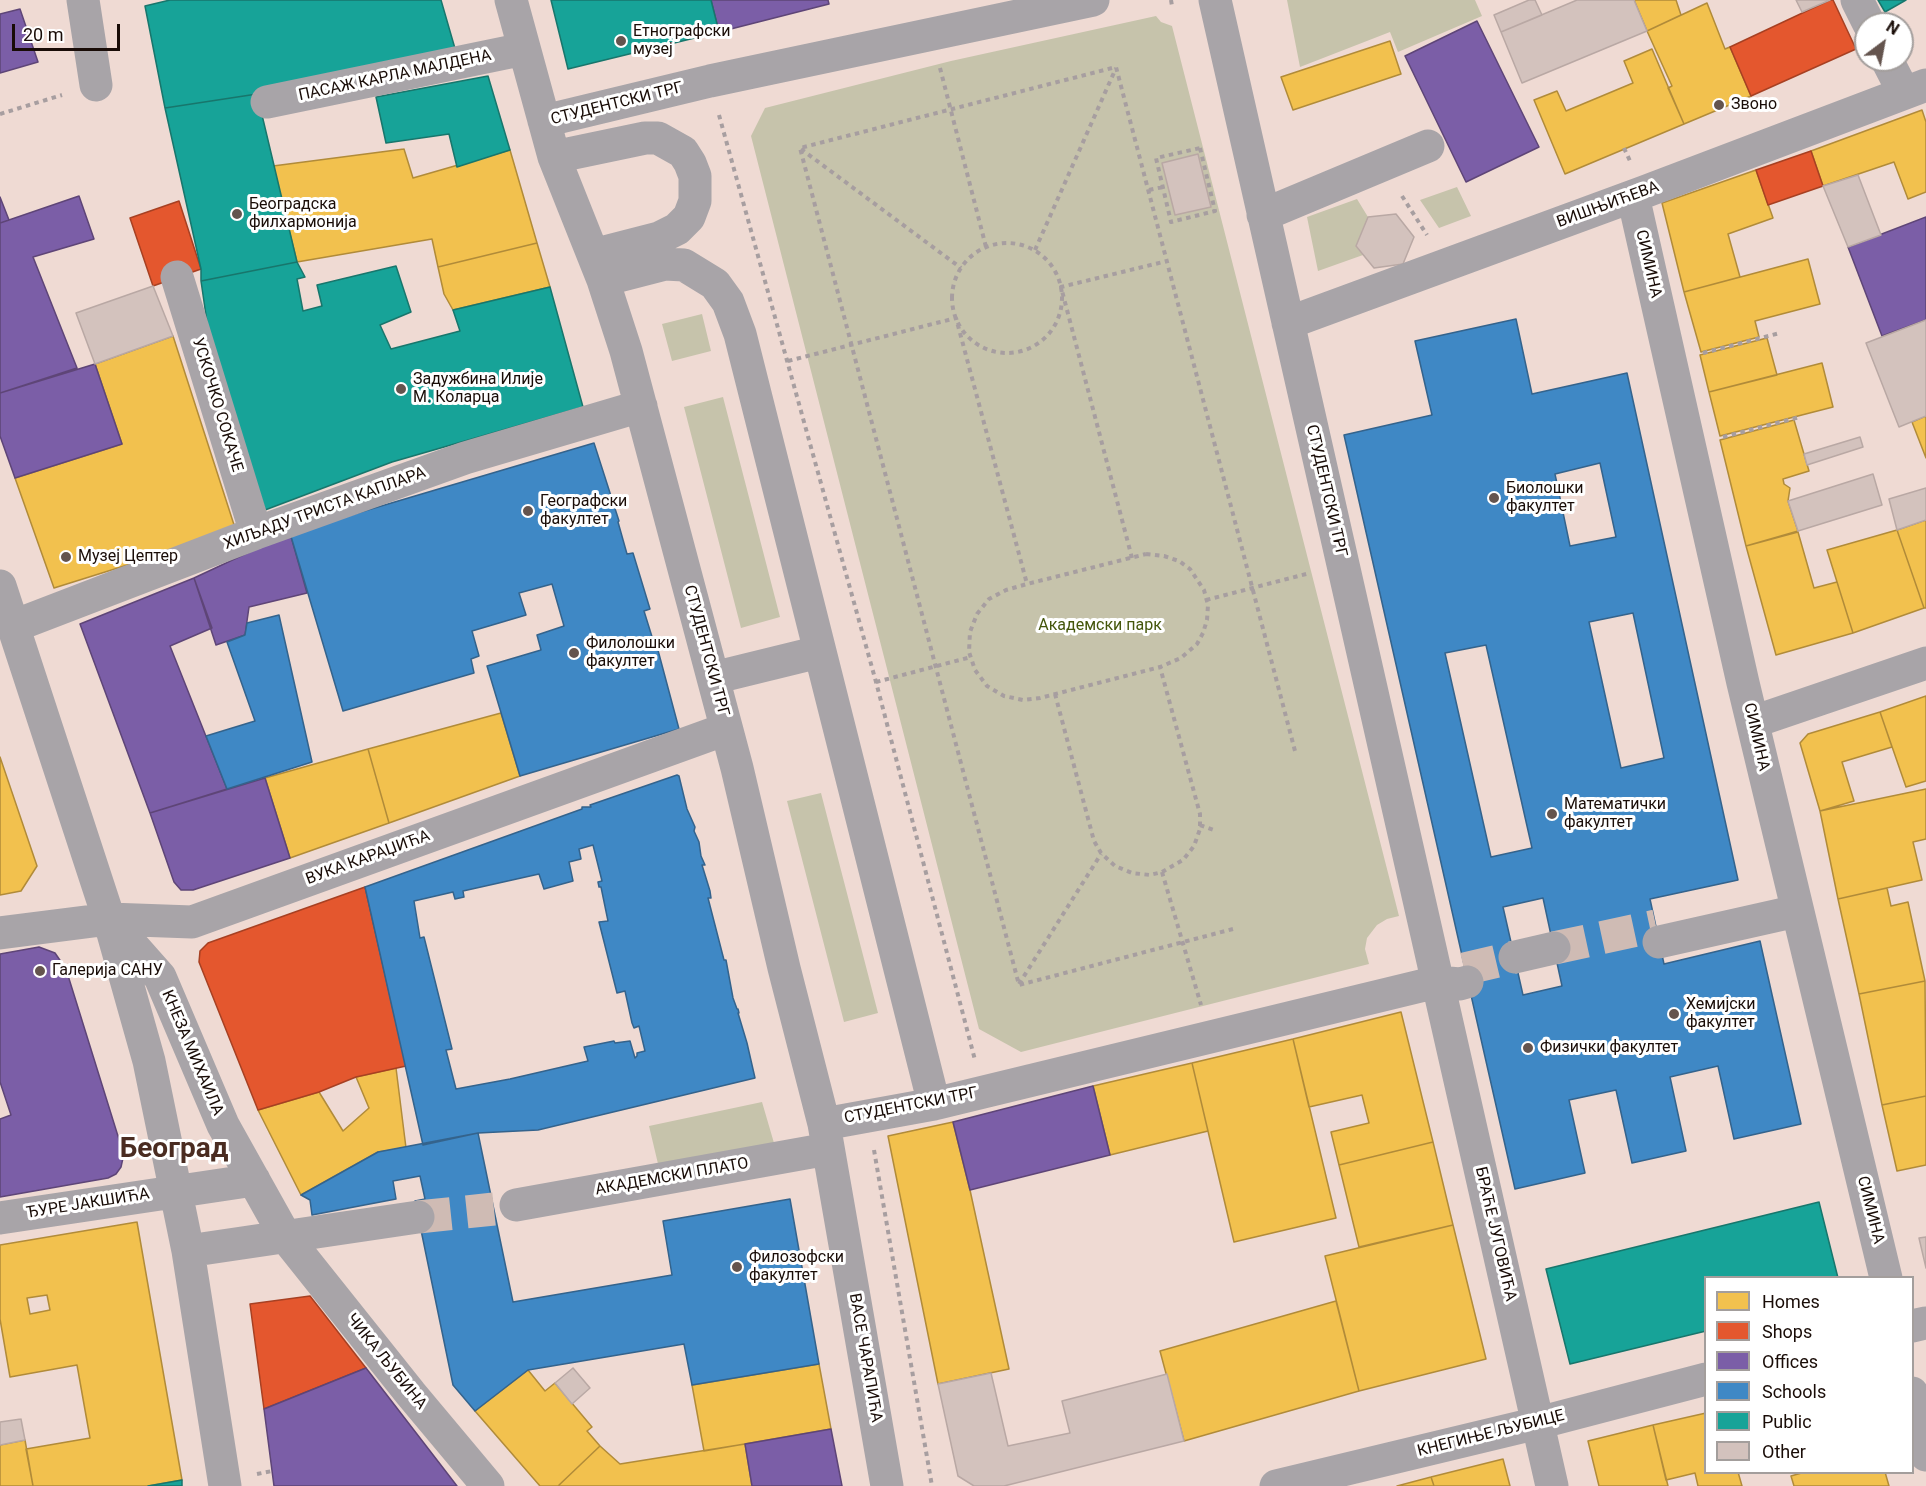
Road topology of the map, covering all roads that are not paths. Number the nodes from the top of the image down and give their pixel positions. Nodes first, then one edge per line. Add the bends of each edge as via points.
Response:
1 (83, 0) edge
2 (511, 0) edge
3 (1093, 0) edge
4 (1215, 0) edge
5 (524, 50) junction
6 (1899, 72) edge
7 (96, 85) road end
8 (1915, 89) edge
9 (267, 102) dead end
10 (544, 121) junction
11 (1428, 146) dead end
12 (554, 157) junction
13 (1633, 196) junction
14 (1263, 215) junction
15 (598, 268) junction
16 (177, 277) dead end
17 (1288, 323) junction
18 (641, 406) junction
19 (256, 533) junction
20 (0, 586) edge
21 (14, 626) junction
22 (819, 652) junction
23 (1926, 663) edge
24 (713, 678) junction
25 (1753, 722) junction
26 (726, 729) junction
27 (1796, 904) junction
28 (108, 919) junction
29 (0, 933) edge
30 (1658, 934) tunnel mouth
31 (1555, 956) tunnel mouth
32 (1516, 964) tunnel mouth
33 (1452, 979) junction
34 (934, 1104) junction
35 (826, 1136) junction
36 (215, 1189) junction
37 (516, 1205) tunnel mouth
38 (418, 1217) tunnel mouth
39 (0, 1218) edge
40 (285, 1236) junction
41 (194, 1244) junction
42 (1886, 1276) edge
43 (1704, 1380) edge
44 (1914, 1402) edge
45 (1538, 1424) junction
46 (1926, 1455) edge
47 (225, 1486) edge
48 (488, 1486) edge
49 (887, 1486) edge
50 (1276, 1486) edge
51 (1552, 1486) edge

1 - 7 street
2 - 5 street
3 - 10 street, СТУДЕНТСКИ ТРГ via 710,81
4 - 14 street, СТУДЕНТСКИ ТРГ
5 - 9 street, ПАСАЖ КАРЛА МАЛДЕНА
5 - 10 street
6 - 8 street
8 - 13 street, ВИШЊИЋЕВА
10 - 12 street, СТУДЕНТСКИ ТРГ
11 - 14 street
12 - 15 street, СТУДЕНТСКИ ТРГ
12 - 15 street via 658,138 683,152 690,162 695,176 695,201 689,217 678,229
13 - 17 street, ВИШЊИЋЕВА
13 - 25 street, СИМИНА
14 - 17 street, СТУДЕНТСКИ ТРГ
15 - 18 street, СТУДЕНТСКИ ТРГ
15 - 22 street via 684,265 715,284 728,302 740,334
16 - 19 street, УСКОЧКО СОКАЧЕ
17 - 33 street, СТУДЕНТСКИ ТРГ
18 - 19 street, ХИЉАДУ ТРИСТА КАПЛАРА via 465,458
18 - 24 street, СТУДЕНТСКИ ТРГ
19 - 21 street, ХИЉАДУ ТРИСТА КАПЛАРА
20 - 21 street, КНЕЗА МИХАИЛА
21 - 28 street, КНЕЗА МИХАИЛА
22 - 24 street
22 - 34 street
23 - 25 street
24 - 26 street, СТУДЕНТСКИ ТРГ
25 - 27 street, СИМИНА
26 - 28 street, ВУКА КАРАЏИЋА via 192,922
26 - 35 street, СТУДЕНТСКИ ТРГ
27 - 30 street
27 - 42 street, СИМИНА
28 - 29 street, ВУКА КАРАЏИЋА
28 - 36 street, КНЕЗА МИХАИЛА via 149,1061
28 - 36 street, КНЕЗА МИХАИЛА via 160,977 223,1125
31 - 32 street
33 - 34 street, СТУДЕНТСКИ ТРГ
33 - 45 street, БРАЋЕ ЈУГОВИЋА
34 - 35 street, СТУДЕНТСКИ ТРГ
35 - 37 street, АКАДЕМСКИ ПЛАТО
35 - 49 street, ВАСЕ ЧАРАПИЋА
36 - 39 street, ЂУРЕ ЈАКШИЋА
36 - 40 street, КНЕЗА МИХАИЛА
36 - 41 street, КНЕЗА МИХАИЛА
38 - 40 street
40 - 41 street via 239,1237
40 - 48 street, ЧИКА ЉУБИНА
41 - 47 street, КНЕЗА МИХАИЛА
43 - 45 street, КНЕГИЊЕ ЉУБИЦЕ
44 - 46 street
45 - 50 street, КНЕГИЊЕ ЉУБИЦЕ
45 - 51 street, БРАЋЕ ЈУГОВИЋА

